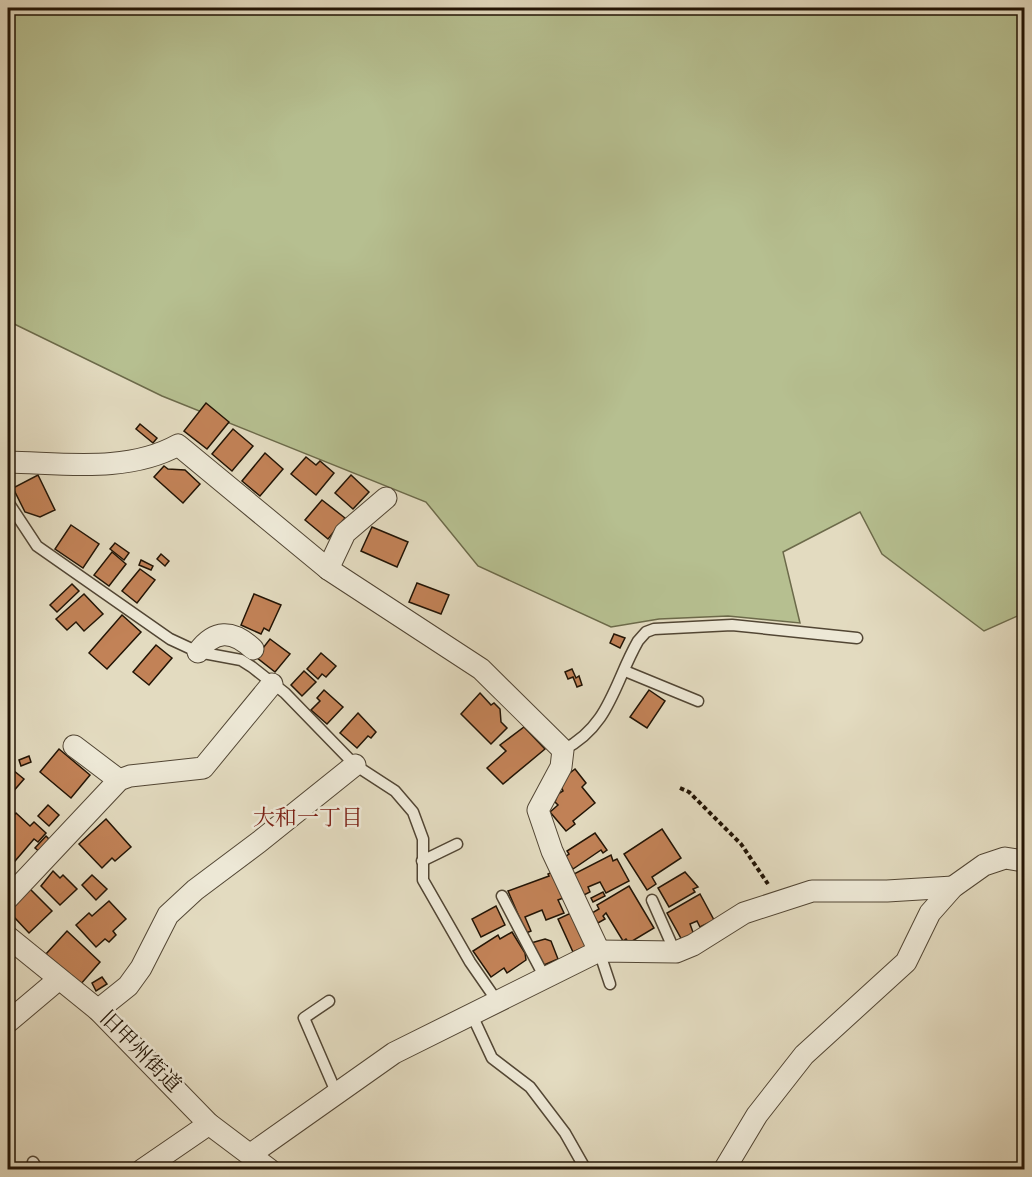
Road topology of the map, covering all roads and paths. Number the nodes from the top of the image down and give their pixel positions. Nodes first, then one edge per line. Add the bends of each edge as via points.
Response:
1 (8, 462) edge
2 (386, 498) dead end
3 (8, 502) edge
4 (328, 569) junction
5 (857, 638) dead end
6 (253, 649) dead end
7 (198, 652) junction
8 (625, 671) junction
9 (272, 684) junction
10 (698, 701) dead end
11 (74, 746) dead end
12 (563, 750) junction
13 (355, 765) junction
14 (119, 780) junction
15 (680, 788) dead end
16 (457, 844) dead end
17 (422, 861) junction
18 (1024, 861) edge
19 (953, 887) junction
20 (502, 896) dead end
21 (8, 898) edge
22 (652, 900) dead end
23 (776, 905) junction
24 (8, 937) edge
25 (599, 951) junction
26 (675, 952) junction
27 (545, 978) junction
28 (59, 979) junction
29 (610, 984) dead end
30 (497, 1000) junction
31 (329, 1001) dead end
32 (98, 1010) junction
33 (470, 1013) junction
34 (8, 1022) edge
35 (336, 1092) junction
36 (209, 1124) junction
37 (252, 1154) junction
38 (142, 1170) edge
39 (270, 1170) edge
40 (586, 1170) edge
41 (724, 1170) edge

1 - 4 street via 134,463 178,445
2 - 4 street via 345,532
3 - 7 lane via 37,546 170,639
4 - 12 street via 481,669
5 - 8 lane via 732,625 666,626 646,632
6 - 7 street via 219,634 213,635
7 - 9 lane via 241,660
8 - 10 lane
8 - 12 lane via 603,717
9 - 13 lane
9 - 14 street via 203,768
11 - 14 street
12 - 25 street via 561,767 538,810 552,851
13 - 17 lane via 395,791 413,813 423,839
13 - 32 street via 168,915 128,986
14 - 21 street
15 - 23 path via 699,801 753,858
16 - 17 lane
17 - 30 lane via 423,880 470,962
18 - 19 street via 1005,858 984,865
19 - 23 street via 812,891
19 - 41 street via 930,913 906,962 804,1055 757,1115
20 - 27 lane
22 - 26 lane
23 - 26 street via 744,913
24 - 28 street, 旧甲州街道
25 - 26 street
25 - 27 street
25 - 29 lane
27 - 30 street
28 - 32 street, 旧甲州街道
28 - 34 street
30 - 33 street
31 - 35 lane via 304,1018
32 - 36 street, 旧甲州街道
33 - 35 street via 394,1053
33 - 40 lane via 492,1058 530,1087 565,1133
35 - 37 street
36 - 37 street, 旧甲州街道
36 - 38 street
37 - 39 street, 旧甲州街道

